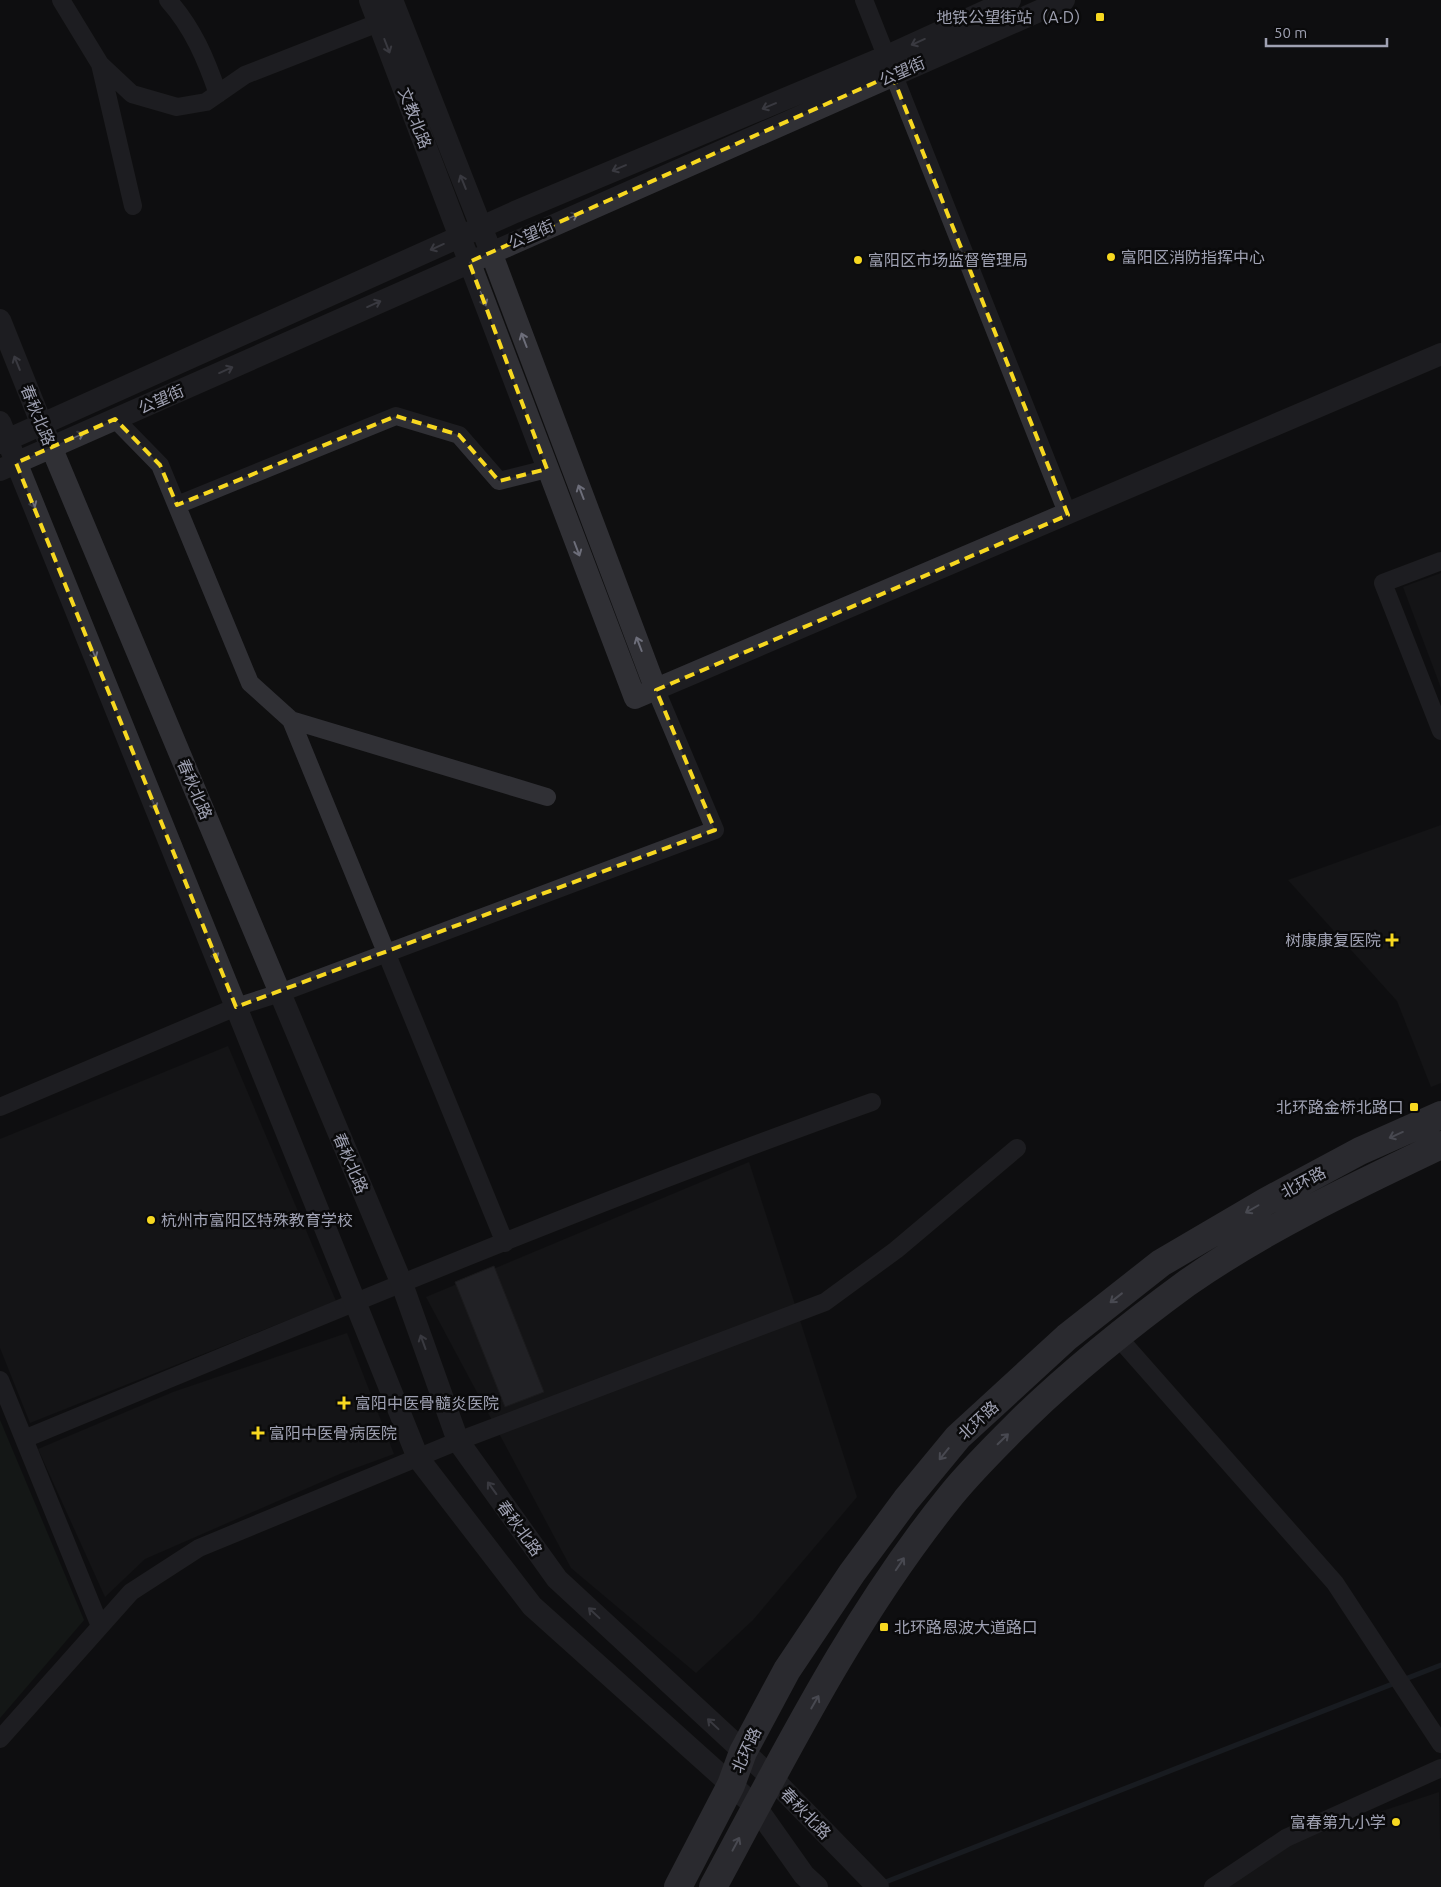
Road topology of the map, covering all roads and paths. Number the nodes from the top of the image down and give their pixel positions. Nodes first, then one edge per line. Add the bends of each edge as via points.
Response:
1 (61, 0) edge
2 (168, 0) edge
3 (370, 0) edge
4 (392, 0) edge
5 (864, 0) edge
6 (1010, 0) edge
7 (1064, 0) edge
8 (378, 23) junction
9 (100, 64) junction
10 (889, 66) junction
11 (218, 94) junction
12 (133, 206) dead end
13 (481, 227) junction
14 (460, 237) junction
15 (491, 252) junction
16 (469, 262) junction
17 (0, 320) edge
18 (1441, 354) edge
19 (115, 419) junction
20 (42, 425) junction
21 (2, 435) edge
22 (51, 447) junction
23 (8, 467) edge
24 (547, 468) junction
25 (176, 505) junction
26 (1068, 515) junction
27 (1441, 561) edge
28 (656, 690) junction
29 (291, 720) junction
30 (1441, 731) edge
31 (547, 797) dead end
32 (387, 953) junction
33 (280, 993) junction
34 (236, 1008) junction
35 (872, 1102) dead end
36 (0, 1108) edge
37 (1441, 1115) edge
38 (1441, 1144) edge
39 (1017, 1148) dead end
40 (505, 1243) junction
41 (402, 1284) junction
42 (354, 1302) junction
43 (1117, 1336) junction
44 (0, 1380) edge
45 (24, 1439) junction
46 (458, 1441) junction
47 (418, 1458) junction
48 (100, 1626) junction
49 (0, 1739) edge
50 (1441, 1744) edge
51 (743, 1752) junction
52 (1441, 1768) edge
53 (771, 1777) junction
54 (731, 1785) junction
55 (756, 1807) junction
56 (810, 1881) edge
57 (678, 1887) edge
58 (713, 1887) edge
59 (878, 1887) edge
60 (1213, 1887) edge

1 - 9 street
2 - 11 street via 185,18 204,54
3 - 8 street, 文教北路
13 -> 4 street, 文教北路
5 - 10 street
6 -> 10 street, 公望街
7 - 10 street, 公望街
8 - 11 street via 245,75
8 -> 14 street, 文教北路
9 - 11 street via 132,94 177,107 206,102
9 - 12 street
10 -> 13 street, 公望街
15 -> 10 street, 公望街
10 - 26 street
13 - 14 street, 公望街
13 - 15 street, 文教北路
14 - 16 street, 文教北路
14 -> 20 street, 公望街
15 - 16 street, 公望街
28 -> 15 street, 文教北路
19 -> 16 street, 公望街
16 -> 24 street, 文教北路
20 -> 17 street, 春秋北路
18 - 26 street
22 -> 19 street, 公望街
19 - 25 street via 160,465
20 - 21 street, 公望街
20 - 22 street, 春秋北路
21 - 23 street, 春秋北路
22 - 23 street, 公望街
22 - 33 street, 春秋北路
23 -> 34 street, 春秋北路
24 - 25 street via 499,481 459,435 396,416
24 -> 28 street, 文教北路 via 635,698
25 - 29 street via 250,683
26 - 28 street
27 - 30 street via 1383,583
28 - 32 street via 715,830
29 - 31 street
29 - 32 street
32 - 33 street
32 - 40 street
33 - 34 street
33 - 41 street, 春秋北路
34 - 36 street
34 - 42 street, 春秋北路
35 - 40 street
37 -> 51 main road, 北环路 via 1360,1151 1161,1263 1067,1336 958,1438 906,1500 787,1670
38 - 43 main road, 北环路 via 1344,1191 1264,1236 1189,1282
39 - 46 street via 896,1250 825,1302
40 - 41 street
41 - 42 street
46 -> 41 street, 春秋北路
42 - 45 street
42 - 47 street, 春秋北路
43 - 50 street via 1335,1583
53 -> 43 main road, 北环路 via 860,1623 918,1537 998,1444
44 - 45 street
45 - 48 street
46 - 47 street
51 -> 46 street, 春秋北路 via 557,1578
47 - 48 street via 199,1548 131,1592
47 - 54 street, 春秋北路 via 532,1606
48 - 49 street
51 - 53 street, 春秋北路
51 - 54 main road, 北环路
52 - 60 street via 1286,1838
53 - 55 main road, 北环路
53 - 59 street, 春秋北路
54 - 55 street, 春秋北路
54 - 57 main road, 北环路
55 - 56 street, 春秋北路
58 -> 55 main road, 北环路

